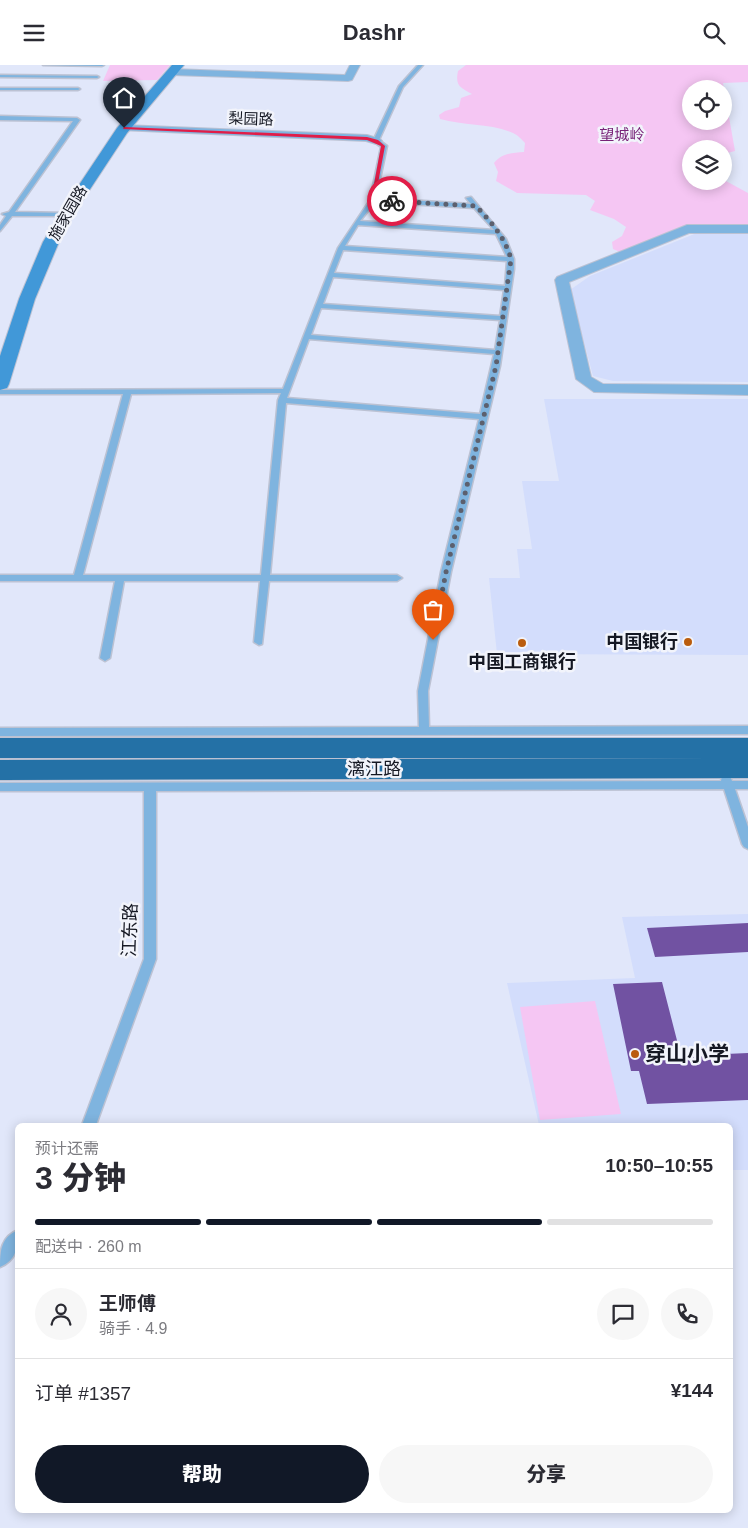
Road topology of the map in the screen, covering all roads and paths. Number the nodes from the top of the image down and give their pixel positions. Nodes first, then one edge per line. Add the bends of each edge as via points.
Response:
1 (46, 65) edge
2 (102, 65) edge
3 (355, 65) edge
4 (421, 65) edge
5 (175, 68) edge
6 (0, 77) edge
7 (39, 77) junction
8 (97, 77) dead end
9 (0, 89) edge
10 (31, 89) junction
11 (78, 89) dead end
12 (28, 95) dead end
13 (0, 118) edge
14 (124, 128) junction
15 (376, 141) junction
16 (469, 198) dead end
17 (373, 200) junction
18 (476, 206) junction
19 (0, 214) edge
20 (9, 215) junction
21 (66, 215) junction
22 (356, 223) junction
23 (0, 229) edge
24 (748, 229) edge
25 (498, 232) junction
26 (341, 248) junction
27 (511, 259) junction
28 (330, 275) junction
29 (508, 288) junction
30 (318, 306) junction
31 (504, 318) junction
32 (306, 337) junction
33 (498, 352) junction
34 (0, 385) edge
35 (748, 390) edge
36 (128, 391) junction
37 (286, 391) junction
38 (0, 392) edge
39 (282, 400) junction
40 (484, 417) junction
41 (0, 578) edge
42 (78, 578) junction
43 (120, 578) junction
44 (264, 578) junction
45 (397, 578) dead end
46 (259, 642) dead end
47 (105, 658) dead end
48 (748, 730) edge
49 (424, 731) junction
50 (0, 732) edge
51 (748, 747) edge
52 (0, 748) edge
53 (724, 760) edge
54 (0, 770) edge
55 (748, 785) edge
56 (0, 787) edge
57 (150, 787) junction
58 (748, 844) edge
59 (89, 1123) edge
60 (15, 1241) edge
61 (0, 1259) edge

1 - 2 lane
1 - 7 lane
3 - 5 street via 348,79
4 - 15 lane via 401,86
5 - 14 street, 施家园路
6 - 7 lane
7 - 8 lane
7 - 10 lane
9 - 10 lane
10 - 11 lane
10 - 12 lane
13 - 20 lane via 77,119
14 - 15 street, 梨园路 via 367,138
14 - 21 street, 施家园路
15 - 17 lane via 384,146
16 - 18 lane
17 - 18 lane
17 - 22 lane
18 - 25 lane
19 - 20 lane
20 - 21 lane
20 - 23 lane
21 - 34 street, 施家园路 via 33,285
22 - 25 lane
22 - 26 lane
24 - 35 street via 686,229 562,280 584,379 600,389
25 - 27 lane
26 - 27 lane
26 - 28 lane
27 - 29 lane
28 - 29 lane
28 - 30 lane
29 - 31 lane
30 - 31 lane
30 - 32 lane
31 - 33 lane
32 - 33 lane
32 - 37 lane
33 - 40 lane
36 - 37 lane
36 - 38 lane
36 - 42 lane
37 - 39 lane
39 - 40 lane
39 - 44 lane
40 - 49 lane via 446,572 423,691
41 - 42 lane
42 - 43 lane
43 - 44 lane
43 - 47 lane
44 - 45 lane
44 - 46 lane
48 - 53 lane
49 - 50 lane
49 - 53 lane
51 - 53 highway, 漓江路
52 - 53 highway, 漓江路
53 - 54 highway, 漓江路
53 - 55 lane
53 - 57 lane
53 - 58 lane
56 - 57 lane
57 - 59 lane, 江东路 via 150,959
60 - 61 lane

